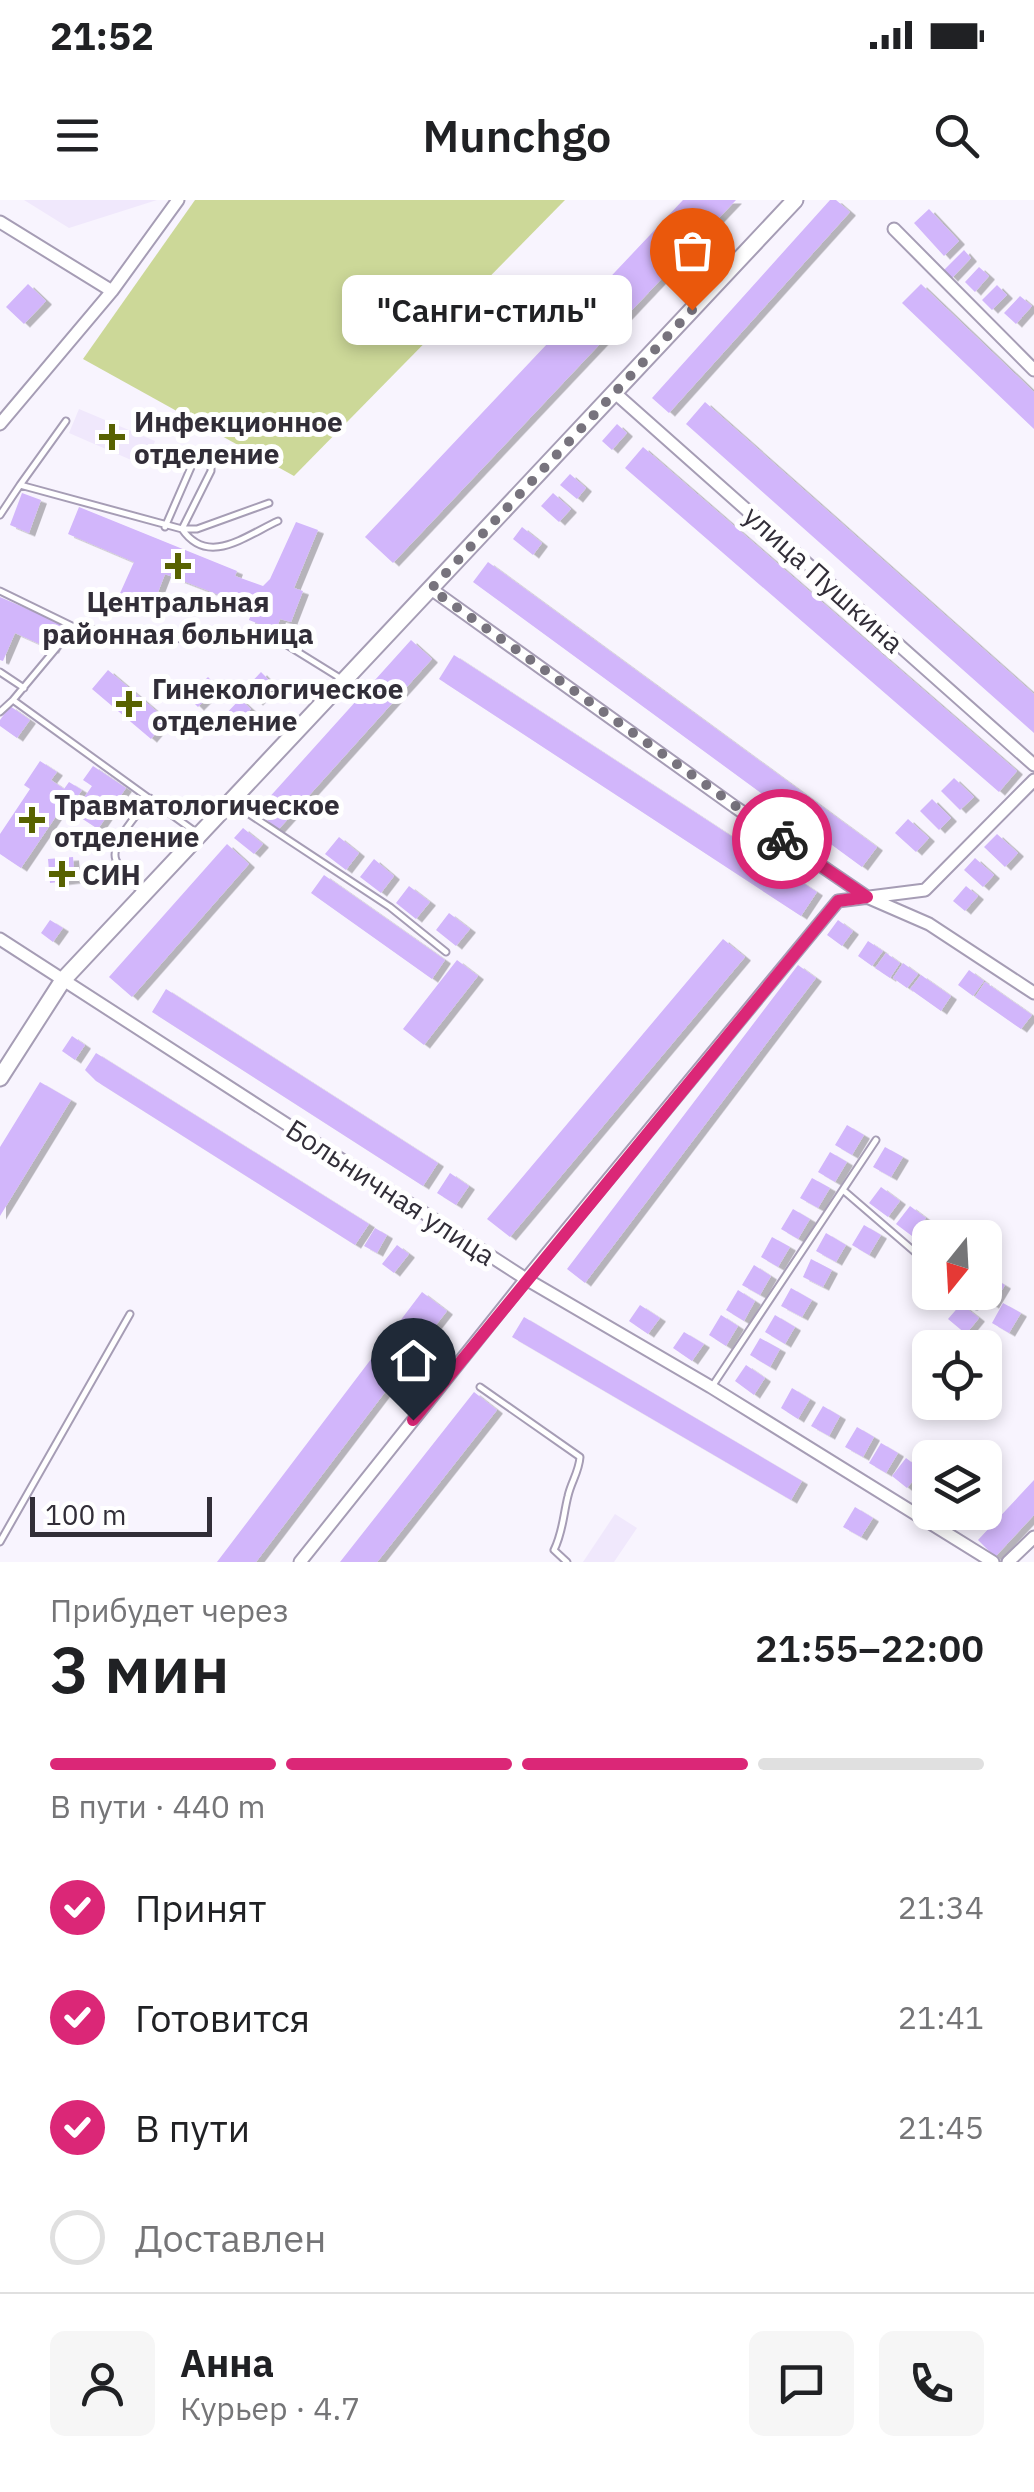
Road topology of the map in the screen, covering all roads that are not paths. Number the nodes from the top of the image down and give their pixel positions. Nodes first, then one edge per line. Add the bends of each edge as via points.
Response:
1 (178, 200) edge
2 (796, 200) edge
3 (0, 222) edge
4 (894, 229) dead end
5 (112, 290) junction
6 (1034, 370) edge
7 (615, 393) junction
8 (66, 420) dead end
9 (0, 424) edge
10 (20, 485) junction
11 (270, 503) dead end
12 (0, 515) edge
13 (278, 521) dead end
14 (164, 527) junction
15 (182, 530) junction
16 (431, 589) junction
17 (0, 591) edge
18 (74, 627) junction
19 (0, 672) edge
20 (344, 681) junction
21 (24, 688) junction
22 (13, 700) junction
23 (0, 712) edge
24 (1034, 765) edge
25 (1034, 780) edge
26 (150, 798) junction
27 (230, 802) junction
28 (199, 835) junction
29 (143, 894) junction
30 (867, 897) junction
31 (0, 939) edge
32 (446, 952) dead end
33 (63, 980) junction
34 (1034, 993) edge
35 (0, 1078) edge
36 (876, 1140) dead end
37 (843, 1190) junction
38 (912, 1250) edge
39 (526, 1279) junction
40 (130, 1314) dead end
41 (480, 1387) dead end
42 (711, 1387) junction
43 (1034, 1538) edge
44 (0, 1542) edge
45 (300, 1562) edge
46 (567, 1562) edge
47 (992, 1562) edge
48 (1008, 1562) edge

1 - 5 street
2 - 7 street
3 - 5 street
4 - 6 street
5 - 9 street
7 - 16 street
7 - 24 street, улица Пушкина
8 - 10 lane
10 - 12 lane
10 - 14 lane
11 - 15 lane
13 - 15 lane via 216,549 202,549
14 - 15 lane
14 - 15 lane via 192,464 202,458 211,471
16 - 20 street
16 - 30 street
17 - 18 lane
18 - 20 lane via 282,642
18 - 21 lane
19 - 21 lane
20 - 27 street
21 - 22 lane
22 - 23 lane
22 - 26 lane
25 - 30 street via 925,890
26 - 28 lane
26 - 29 lane via 114,850
27 - 28 street
27 - 32 lane via 390,907
28 - 29 street
29 - 33 street
30 - 34 street via 929,924
30 - 39 street via 838,901
31 - 33 street, Больничная улица
33 - 35 street
33 - 39 street, Больничная улица
36 - 37 lane
37 - 38 lane
37 - 42 lane
39 - 42 street, Больничная улица
39 - 45 street
40 - 44 lane
41 - 46 lane via 580,1457 554,1550
42 - 47 street, Больничная улица
43 - 48 street

